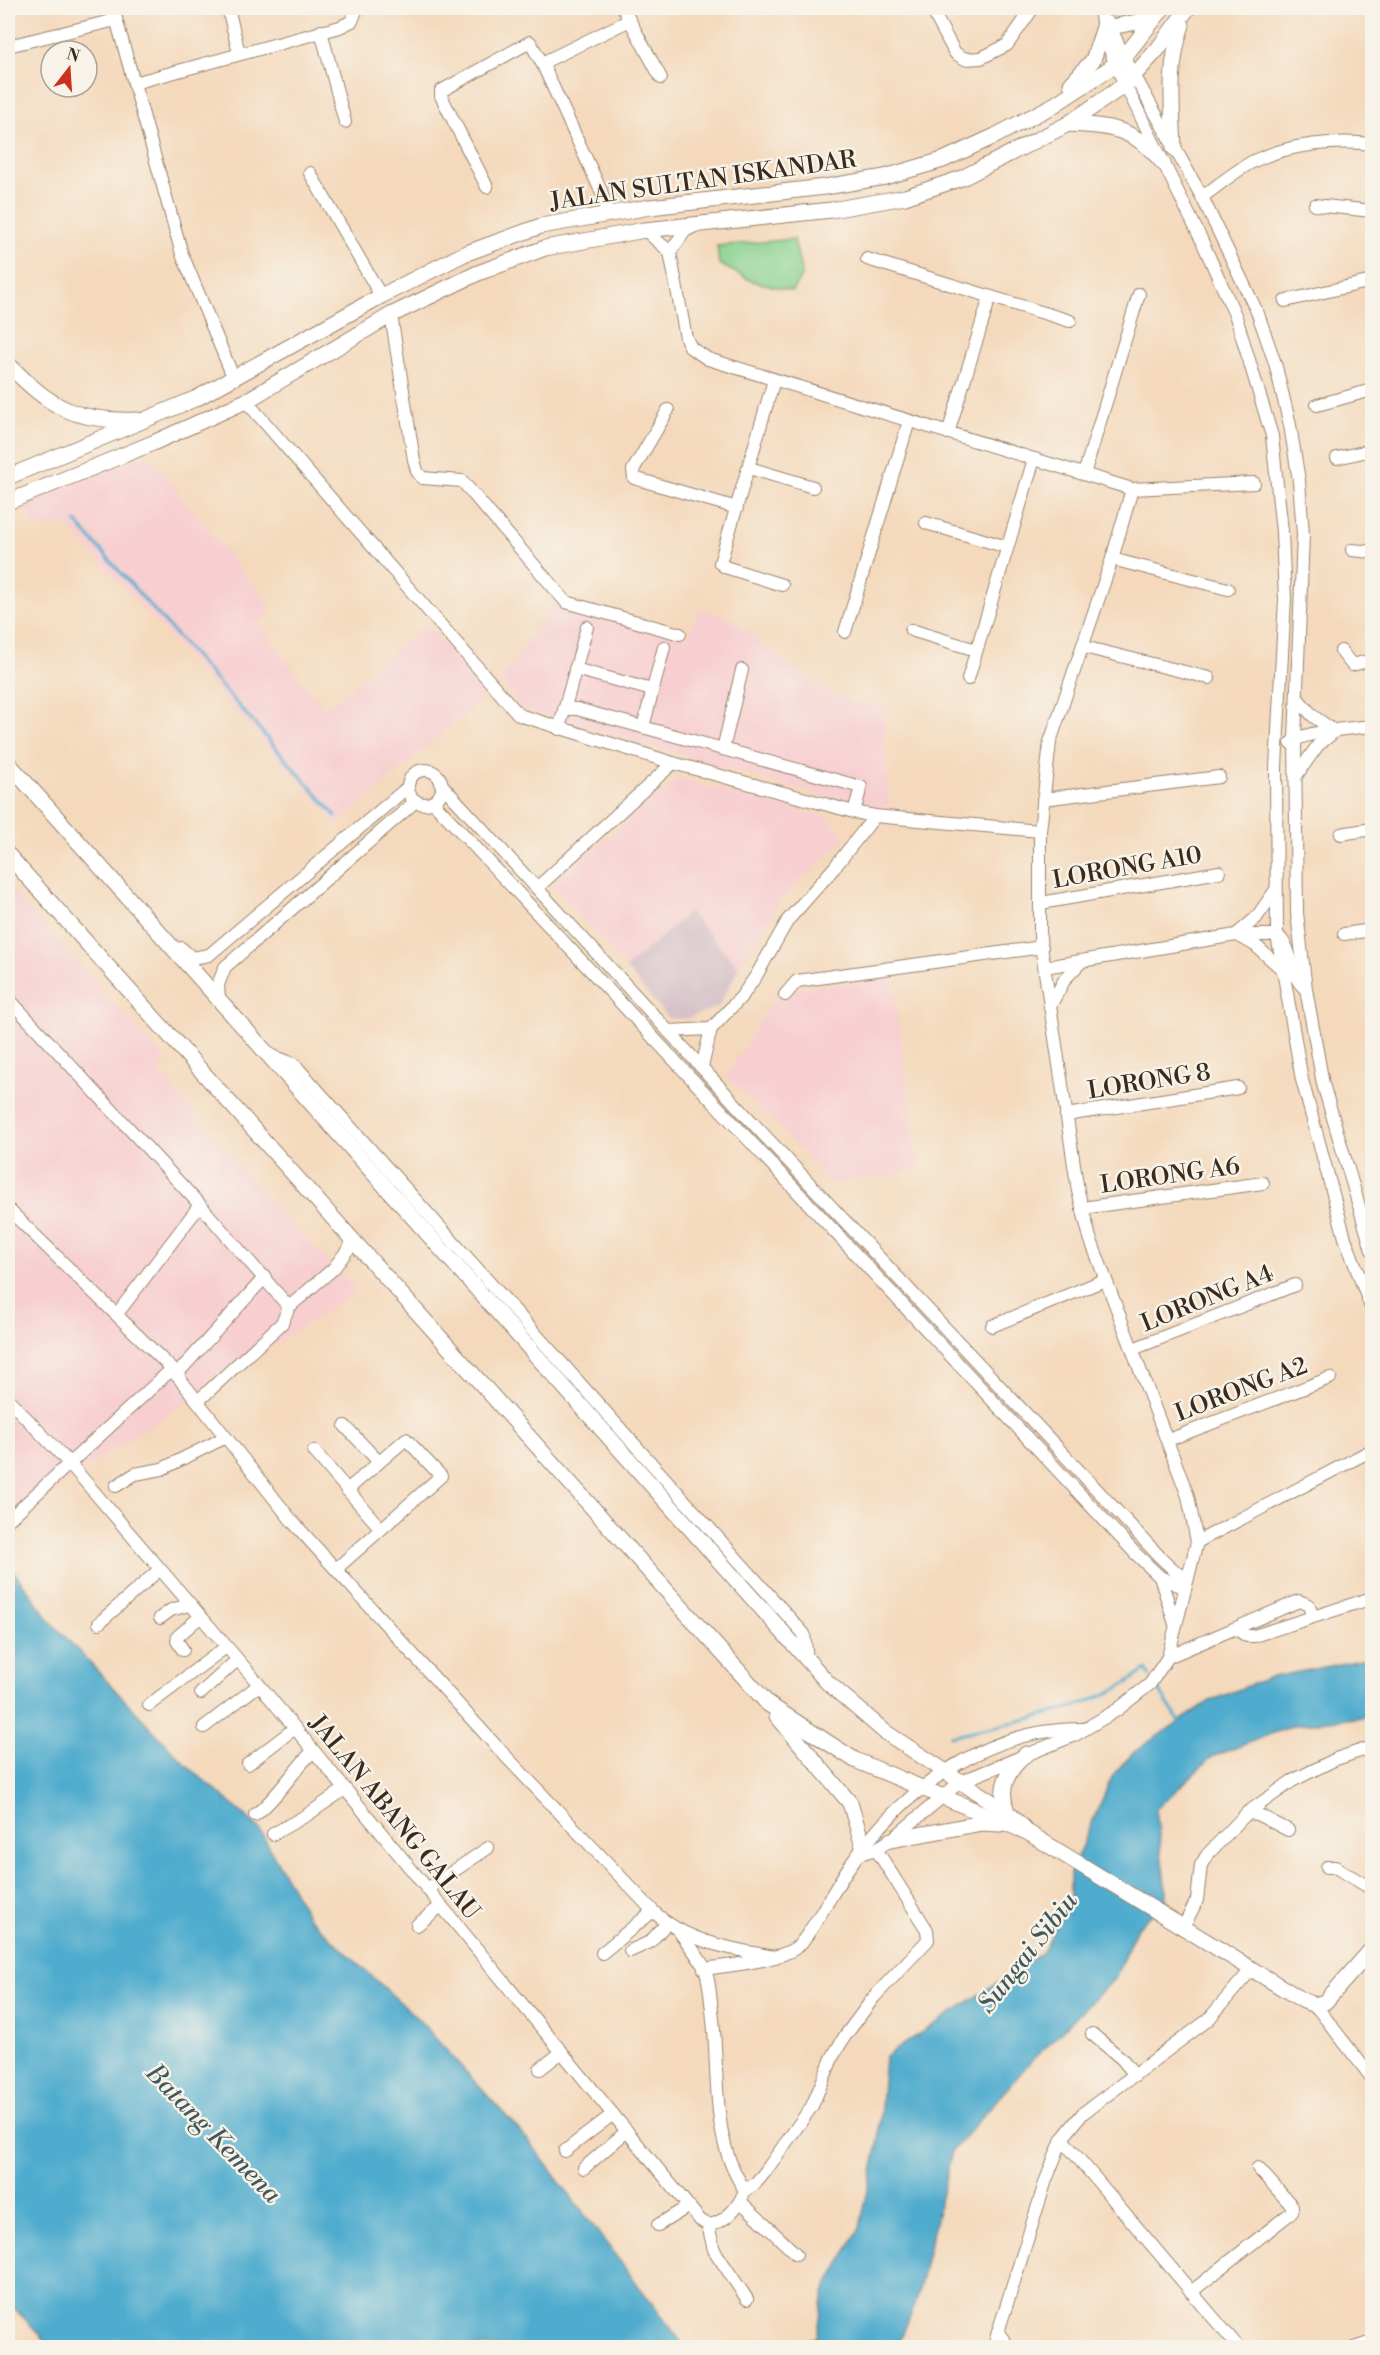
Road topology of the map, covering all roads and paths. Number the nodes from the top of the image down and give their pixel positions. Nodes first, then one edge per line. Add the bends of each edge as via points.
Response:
1 (113, 8) edge
2 (228, 8) edge
3 (357, 8) edge
4 (623, 8) edge
5 (931, 8) edge
6 (1033, 8) edge
7 (1100, 8) edge
8 (1188, 8) edge
9 (1162, 9) edge
10 (116, 20) junction
11 (628, 21) junction
12 (1107, 28) junction
13 (321, 32) junction
14 (8, 46) edge
15 (239, 53) junction
16 (1119, 60) junction
17 (542, 63) junction
18 (661, 78) dead end
19 (1131, 80) junction
20 (134, 82) junction
21 (1054, 105) junction
22 (345, 122) dead end
23 (1068, 124) junction
24 (1372, 144) edge
25 (1174, 148) junction
26 (1163, 163) junction
27 (310, 172) dead end
28 (487, 187) dead end
29 (1202, 197) junction
30 (1315, 205) dead end
31 (1372, 211) edge
32 (607, 213) junction
33 (698, 224) junction
34 (645, 230) junction
35 (670, 252) junction
36 (867, 259) dead end
37 (1372, 281) edge
38 (1139, 294) dead end
39 (381, 296) junction
40 (990, 297) junction
41 (1285, 301) dead end
42 (391, 315) junction
43 (1070, 321) dead end
44 (8, 364) edge
45 (234, 379) junction
46 (774, 380) junction
47 (1372, 390) edge
48 (246, 401) junction
49 (1317, 405) dead end
50 (668, 410) dead end
51 (146, 420) junction
52 (909, 421) junction
53 (948, 433) junction
54 (1372, 450) edge
55 (1338, 458) dead end
56 (1034, 459) junction
57 (749, 468) junction
58 (1084, 474) junction
59 (8, 477) edge
60 (1254, 483) dead end
61 (813, 487) dead end
62 (1132, 489) junction
63 (8, 502) edge
64 (737, 508) junction
65 (926, 523) dead end
66 (1007, 547) junction
67 (1352, 550) dead end
68 (1372, 552) edge
69 (1112, 559) junction
70 (782, 585) dead end
71 (1228, 589) dead end
72 (587, 627) dead end
73 (911, 630) dead end
74 (845, 632) dead end
75 (681, 634) dead end
76 (664, 647) dead end
77 (1084, 647) junction
78 (976, 651) junction
79 (1341, 651) dead end
80 (1372, 660) edge
81 (575, 669) junction
82 (742, 670) dead end
83 (1209, 678) dead end
84 (968, 679) dead end
85 (652, 690) junction
86 (1297, 698) junction
87 (564, 709) junction
88 (1372, 726) edge
89 (643, 727) junction
90 (559, 729) junction
91 (1334, 731) junction
92 (1295, 739) junction
93 (723, 749) junction
94 (8, 763) edge
95 (673, 763) junction
96 (1276, 767) junction
97 (1296, 776) junction
98 (1219, 777) dead end
99 (441, 784) junction
100 (408, 787) junction
101 (1043, 799) junction
102 (416, 801) junction
103 (433, 802) junction
104 (854, 812) junction
105 (875, 816) junction
106 (1372, 829) edge
107 (1040, 831) junction
108 (1341, 834) dead end
109 (8, 855) edge
110 (1219, 872) dead end
111 (538, 887) junction
112 (1275, 890) junction
113 (1041, 903) junction
114 (135, 905) junction
115 (1372, 930) edge
116 (1344, 934) dead end
117 (1236, 935) junction
118 (1277, 935) junction
119 (1042, 947) junction
120 (1082, 961) junction
121 (1045, 967) junction
122 (1283, 970) junction
123 (1306, 989) junction
124 (785, 995) dead end
125 (8, 998) edge
126 (219, 999) junction
127 (1050, 1006) junction
128 (669, 1029) junction
129 (711, 1029) junction
130 (657, 1041) junction
131 (704, 1068) junction
132 (1238, 1088) dead end
133 (1066, 1115) junction
134 (743, 1133) junction
135 (1263, 1183) dead end
136 (200, 1205) junction
137 (1082, 1208) junction
138 (8, 1209) edge
139 (353, 1243) junction
140 (1372, 1250) edge
141 (265, 1277) junction
142 (1105, 1280) junction
143 (1295, 1285) dead end
144 (289, 1307) junction
145 (1372, 1310) edge
146 (117, 1314) junction
147 (992, 1326) dead end
148 (1133, 1349) junction
149 (174, 1372) junction
150 (1330, 1378) dead end
151 (8, 1399) edge
152 (198, 1401) junction
153 (345, 1426) dead end
154 (224, 1438) junction
155 (1168, 1440) junction
156 (1372, 1449) edge
157 (314, 1451) dead end
158 (379, 1462) junction
159 (71, 1465) junction
160 (116, 1486) dead end
161 (347, 1490) junction
162 (8, 1520) edge
163 (381, 1529) junction
164 (1197, 1542) junction
165 (1158, 1556) junction
166 (1192, 1562) junction
167 (336, 1569) junction
168 (159, 1570) junction
169 (1160, 1577) junction
170 (1187, 1583) junction
171 (1372, 1598) edge
172 (189, 1605) junction
173 (1312, 1616) junction
174 (200, 1617) junction
175 (1260, 1617) junction
176 (160, 1618) dead end
177 (99, 1623) dead end
178 (1176, 1625) junction
179 (1236, 1629) junction
180 (1267, 1632) junction
181 (226, 1647) junction
182 (183, 1650) dead end
183 (1168, 1657) junction
184 (237, 1660) junction
185 (259, 1685) junction
186 (201, 1693) dead end
187 (768, 1704) junction
188 (149, 1705) dead end
189 (204, 1726) dead end
190 (295, 1728) junction
191 (1085, 1729) junction
192 (1372, 1747) edge
193 (313, 1751) junction
194 (1026, 1754) junction
195 (248, 1764) dead end
196 (945, 1771) junction
197 (960, 1782) junction
198 (923, 1788) junction
199 (345, 1789) junction
200 (943, 1796) junction
201 (1247, 1813) junction
202 (255, 1815) dead end
203 (1007, 1818) junction
204 (1288, 1830) dead end
205 (273, 1834) dead end
206 (891, 1840) junction
207 (488, 1848) dead end
208 (866, 1850) junction
209 (1327, 1867) dead end
210 (427, 1889) junction
211 (1372, 1889) edge
212 (441, 1906) junction
213 (652, 1911) junction
214 (667, 1923) junction
215 (417, 1924) dead end
216 (1183, 1928) junction
217 (679, 1931) junction
218 (1372, 1949) edge
219 (630, 1951) dead end
220 (602, 1953) dead end
221 (775, 1956) junction
222 (704, 1969) junction
223 (1250, 1971) junction
224 (1315, 2005) junction
225 (1092, 2034) dead end
226 (562, 2052) junction
227 (540, 2069) dead end
228 (1135, 2075) junction
229 (1372, 2078) edge
230 (613, 2114) junction
231 (627, 2131) junction
232 (1062, 2139) junction
233 (565, 2151) dead end
234 (584, 2168) dead end
235 (1258, 2168) dead end
236 (745, 2190) junction
237 (741, 2202) junction
238 (689, 2206) junction
239 (658, 2225) dead end
240 (708, 2225) junction
241 (796, 2254) dead end
242 (1191, 2292) junction
243 (747, 2299) dead end
244 (999, 2334) junction
245 (1372, 2342) edge
246 (993, 2348) edge
247 (1010, 2348) edge
248 (1239, 2348) edge
249 (1354, 2348) edge

1 - 10 street
2 - 15 street
3 - 13 street via 352,21
4 - 11 street
5 - 6 street via 955,52 965,59 981,58 1007,45
7 - 12 street
8 - 19 main road, JALAN SULTAN ISKANDAR
8 - 25 main road via 1175,44 1172,70
9 - 12 main road via 1137,22
9 - 16 main road, JALAN SULTAN ISKANDAR
10 - 14 street
10 - 20 street
11 - 17 street
11 - 18 street
12 - 16 street
12 - 21 main road via 1088,69 1064,90
13 - 15 street
13 - 22 street
15 - 20 street
16 - 19 street
16 - 21 main road, JALAN SULTAN ISKANDAR
17 - 28 street via 532,44 526,42 441,91
17 - 32 street via 601,191
19 - 23 main road, JALAN SULTAN ISKANDAR
19 - 25 street
19 - 26 street
20 - 45 street via 191,281
21 - 32 main road, JALAN SULTAN ISKANDAR via 943,160 885,177
23 - 26 main road via 1105,125 1136,136
23 - 33 main road, JALAN SULTAN ISKANDAR via 962,178 905,197 831,210
24 - 29 street via 1299,147 1265,157
25 - 29 street
26 - 96 street via 1236,317 1272,436 1285,599
27 - 39 street
29 - 86 street via 1258,314 1290,425 1303,534
30 - 31 street
32 - 39 main road, JALAN SULTAN ISKANDAR via 541,226 464,254
33 - 34 main road, JALAN SULTAN ISKANDAR
33 - 35 street via 685,231
34 - 35 street
34 - 42 main road, JALAN SULTAN ISKANDAR via 546,248 478,273
35 - 46 street via 691,348 708,359
36 - 40 street
37 - 41 street
38 - 58 street
39 - 45 main road, JALAN SULTAN ISKANDAR
40 - 43 street
40 - 53 street
42 - 48 main road, JALAN SULTAN ISKANDAR
42 - 75 street via 414,460 422,478 462,481 566,602
44 - 51 main road, JALAN SULTAN ISKANDAR via 52,404 101,419
45 - 51 main road, JALAN SULTAN ISKANDAR
46 - 52 street
46 - 57 street
47 - 49 street
48 - 63 main road, JALAN SULTAN ISKANDAR
48 - 90 street via 515,711
50 - 64 street via 633,470 634,478
51 - 59 main road
52 - 53 street
52 - 74 street
53 - 56 street
54 - 55 street
56 - 58 street
56 - 66 street
57 - 61 street
57 - 64 street
58 - 62 street
60 - 62 street
62 - 69 street
64 - 70 street via 720,564
65 - 66 street
66 - 78 street
67 - 68 street
69 - 71 street
69 - 77 street
72 - 81 street
73 - 78 street
76 - 85 street
77 - 83 street
77 - 101 street via 1050,742
78 - 84 street
79 - 80 street via 1352,665
81 - 85 street
81 - 87 street
82 - 93 street
85 - 89 street
86 - 91 street
86 - 92 street
87 - 89 street
87 - 90 street
88 - 91 street
89 - 93 street
90 - 95 street
91 - 92 street
91 - 97 street via 1318,745
92 - 96 street
92 - 97 street
93 - 104 street via 861,787
94 - 114 main road
95 - 104 street
95 - 111 street
96 - 112 street
97 - 123 street via 1297,913
98 - 101 street
99 - 100 street via 432,772 421,771 412,776
99 - 103 street via 440,794
99 - 111 street
100 - 102 street
100 - 114 street via 209,955 189,957 146,910
101 - 107 street
102 - 103 street
102 - 126 street via 225,967 218,985
103 - 130 street
104 - 105 street
105 - 107 street
105 - 129 street via 788,920 756,976
106 - 108 street
107 - 113 street
109 - 139 main road
110 - 113 street, LORONG A10
111 - 128 street
112 - 117 street via 1256,918
112 - 118 street
113 - 119 street
114 - 126 main road
115 - 116 street
117 - 118 street
117 - 120 street
117 - 122 street via 1255,945
118 - 122 street
118 - 123 street via 1288,946 1297,979
119 - 121 street
119 - 124 street via 797,981
120 - 121 street
120 - 127 street via 1065,979
121 - 127 street
122 - 145 street via 1302,1080 1345,1238
123 - 140 street via 1330,1116
125 - 136 street
126 - 196 main road via 828,1683 885,1732
127 - 133 street
128 - 129 street
128 - 130 street
128 - 131 street
129 - 131 street
130 - 134 street
131 - 134 street via 746,1124
131 - 165 street
132 - 133 street, LORONG 8
133 - 137 street
134 - 169 street
135 - 137 street, LORONG A6
136 - 141 street
136 - 146 street
137 - 142 street
138 - 146 street
139 - 144 street via 333,1269
139 - 187 main road
141 - 144 street
141 - 149 street
142 - 147 street
142 - 148 street
143 - 148 street, LORONG A4
144 - 152 street via 282,1323
146 - 149 street
148 - 155 street
149 - 152 street
149 - 159 street
150 - 155 street, LORONG A2
151 - 159 street, JALAN ABANG GALAU
152 - 154 street
153 - 158 street
154 - 160 street via 162,1469 135,1474
154 - 167 street
155 - 164 street via 1190,1504
156 - 164 street
157 - 161 street
158 - 161 street
158 - 163 street via 406,1439 441,1476
159 - 162 street
159 - 168 street, JALAN ABANG GALAU
161 - 163 street
163 - 167 street
164 - 166 street
165 - 166 street via 1173,1562
165 - 170 street
166 - 170 street
167 - 213 street
168 - 172 street, JALAN ABANG GALAU
168 - 177 street
169 - 170 street
169 - 178 street
170 - 178 street
171 - 173 street
172 - 174 street, JALAN ABANG GALAU
172 - 176 street
173 - 175 street via 1309,1605 1299,1601
173 - 180 street
174 - 181 street, JALAN ABANG GALAU
174 - 182 street via 178,1636
175 - 179 street
175 - 180 street
178 - 183 street
179 - 180 street via 1247,1636
179 - 183 street
181 - 184 street, JALAN ABANG GALAU
181 - 188 street
183 - 191 street via 1154,1679 1117,1710
184 - 185 street, JALAN ABANG GALAU
184 - 186 street
185 - 189 street
185 - 190 street, JALAN ABANG GALAU
187 - 198 main road via 855,1760
187 - 208 main road via 850,1803
190 - 193 street, JALAN ABANG GALAU
190 - 195 street
191 - 194 street
191 - 196 street via 1064,1728 1009,1741 974,1753
192 - 201 street via 1336,1759 1292,1781
193 - 199 street, JALAN ABANG GALAU
193 - 202 street via 272,1801
194 - 197 street
194 - 203 main road via 1010,1769 1004,1782
196 - 197 main road
196 - 198 street
197 - 200 street
197 - 203 main road
198 - 200 main road
198 - 208 street
199 - 205 street
199 - 210 street, JALAN ABANG GALAU
200 - 203 main road
200 - 206 street
201 - 204 street
201 - 216 street via 1201,1865 1197,1900
203 - 206 main road
203 - 216 main road
206 - 208 street
207 - 210 street
208 - 221 street via 800,1946
208 - 236 street via 912,1904 927,1930 928,1940 845,2036 812,2106 765,2172
209 - 211 street via 1335,1867
210 - 212 street, JALAN ABANG GALAU
212 - 215 street
212 - 226 street, JALAN ABANG GALAU
213 - 214 street
213 - 220 street
214 - 217 street
214 - 219 street via 651,1942
216 - 223 main road
217 - 221 street via 730,1948
217 - 222 street
218 - 224 main road via 1325,2002
221 - 222 street
222 - 236 street via 717,2050 723,2141
223 - 224 main road
223 - 228 street via 1208,2020
224 - 229 street
225 - 228 street
226 - 227 street
226 - 230 street, JALAN ABANG GALAU
228 - 232 street via 1083,2113
230 - 231 street, JALAN ABANG GALAU
230 - 233 street
231 - 234 street
231 - 238 street, JALAN ABANG GALAU
232 - 242 street
232 - 244 street
235 - 242 street via 1292,2206 1292,2212
236 - 237 street
237 - 240 street via 716,2224
237 - 241 street
238 - 239 street
238 - 240 street, JALAN ABANG GALAU
240 - 243 street via 714,2250
242 - 248 street
244 - 246 street
244 - 247 street
245 - 249 street

